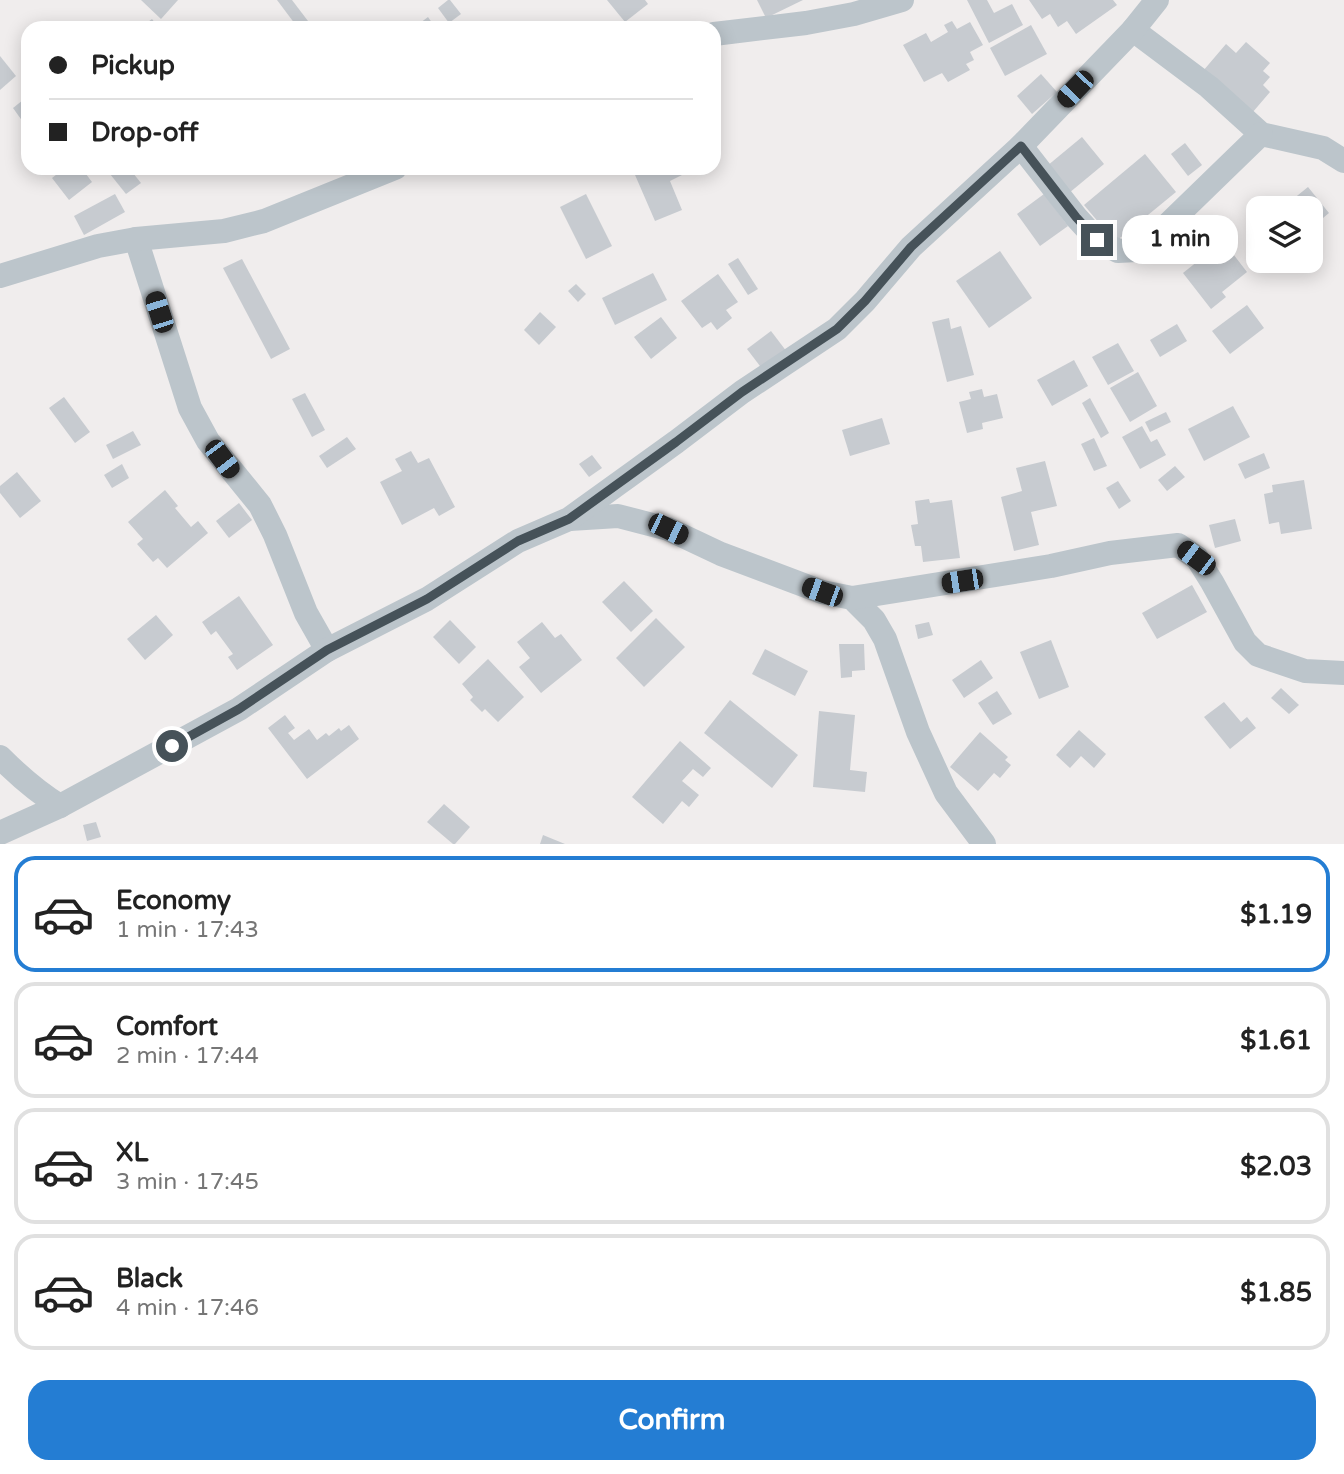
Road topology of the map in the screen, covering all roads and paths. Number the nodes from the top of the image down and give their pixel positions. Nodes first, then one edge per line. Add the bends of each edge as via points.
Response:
1 (902, 0) edge
2 (1157, 0) edge
3 (1133, 30) junction
4 (721, 33) edge
5 (1261, 134) junction
6 (1021, 146) junction
7 (1344, 161) edge
8 (378, 175) edge
9 (136, 240) junction
10 (0, 276) edge
11 (569, 519) junction
12 (852, 598) junction
13 (327, 650) junction
14 (1344, 673) edge
15 (0, 757) edge
16 (60, 806) junction
17 (0, 833) edge
18 (984, 844) edge

1 - 4 street via 806,23
2 - 3 street
3 - 5 street
3 - 6 street
5 - 6 street via 1160,232 1137,250 1118,251 1097,240
5 - 7 street via 1324,148
6 - 11 street via 911,247 837,329 742,392
8 - 9 street via 264,221 224,231
9 - 10 street via 98,246
9 - 13 street via 190,408 208,441 260,505 306,613
11 - 12 street via 618,516 668,529 822,592
11 - 13 street via 518,541 427,599
12 - 14 street via 1178,545 1196,558 1245,642 1258,655 1305,671
12 - 18 street via 885,639 918,732 946,793
13 - 16 street via 239,709
15 - 16 street
16 - 17 street

